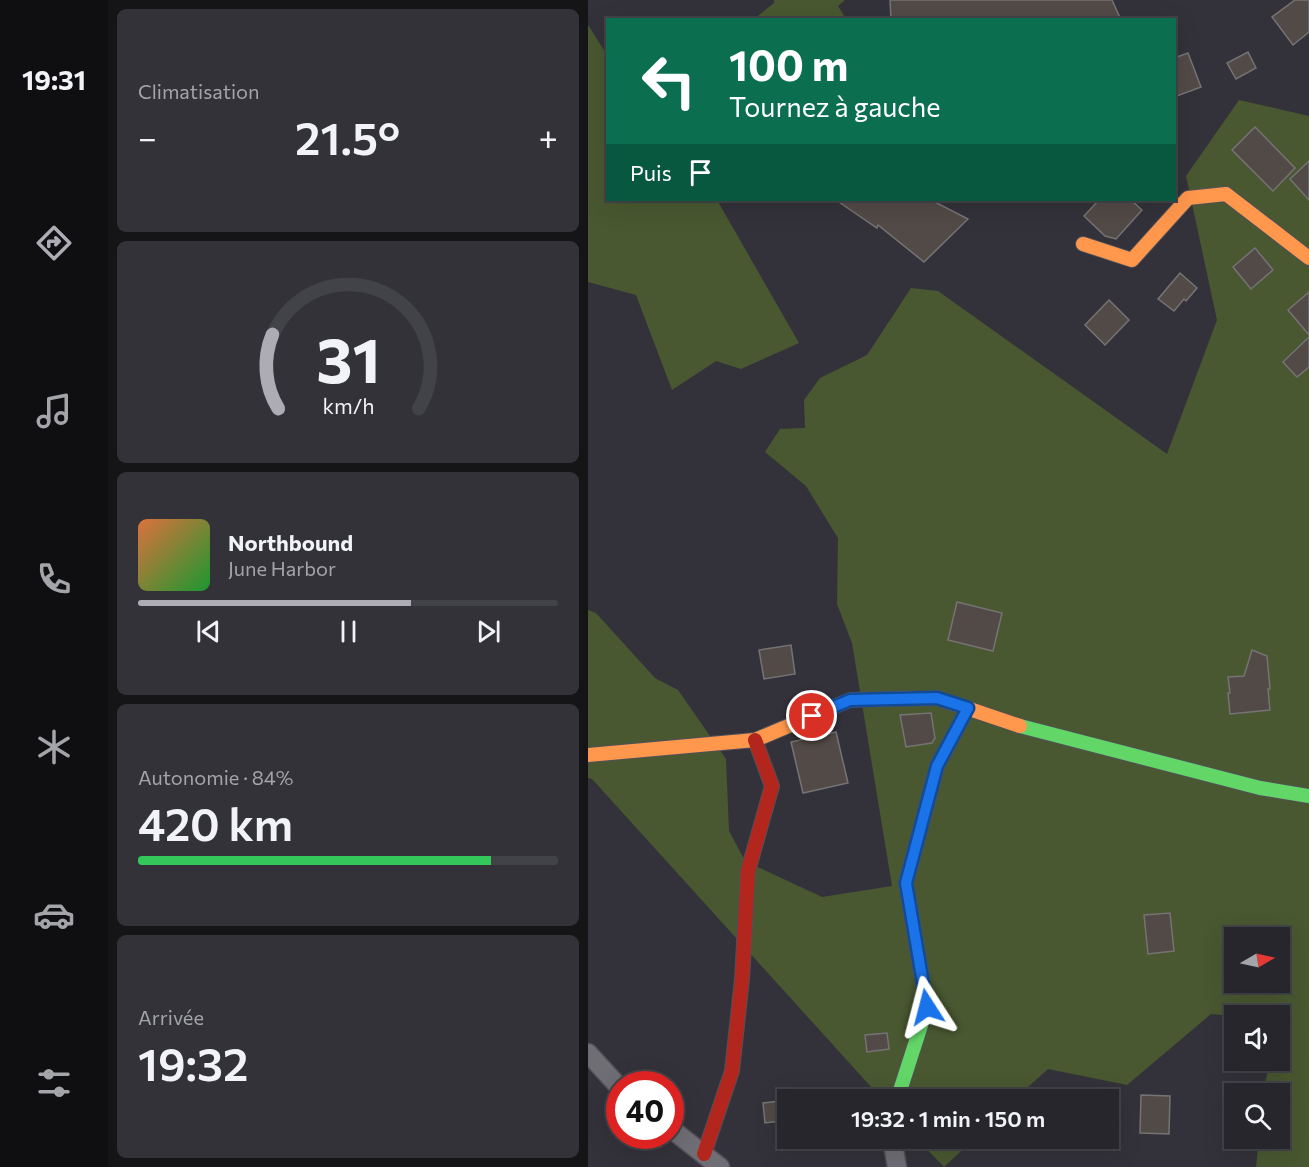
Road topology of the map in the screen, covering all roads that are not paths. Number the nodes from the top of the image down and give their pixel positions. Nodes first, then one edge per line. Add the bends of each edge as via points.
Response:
1 (1083, 244) dead end
2 (1309, 258) edge
3 (968, 708) junction
4 (755, 740) junction
5 (588, 755) edge
6 (1309, 796) edge
7 (588, 1053) edge
8 (606, 1073) edge
9 (901, 1089) edge
10 (684, 1139) edge
11 (894, 1149) edge
12 (704, 1154) junction
13 (720, 1167) edge
14 (897, 1167) edge

1 - 2 street via 1132,260 1188,198 1226,194
3 - 4 street via 937,698 850,700
3 - 6 street via 1236,782
3 - 9 street via 937,766 906,883 927,1007
4 - 5 street
4 - 12 street via 772,786 748,871 732,1071
7 - 8 street
10 - 12 street
11 - 14 street
12 - 13 street

